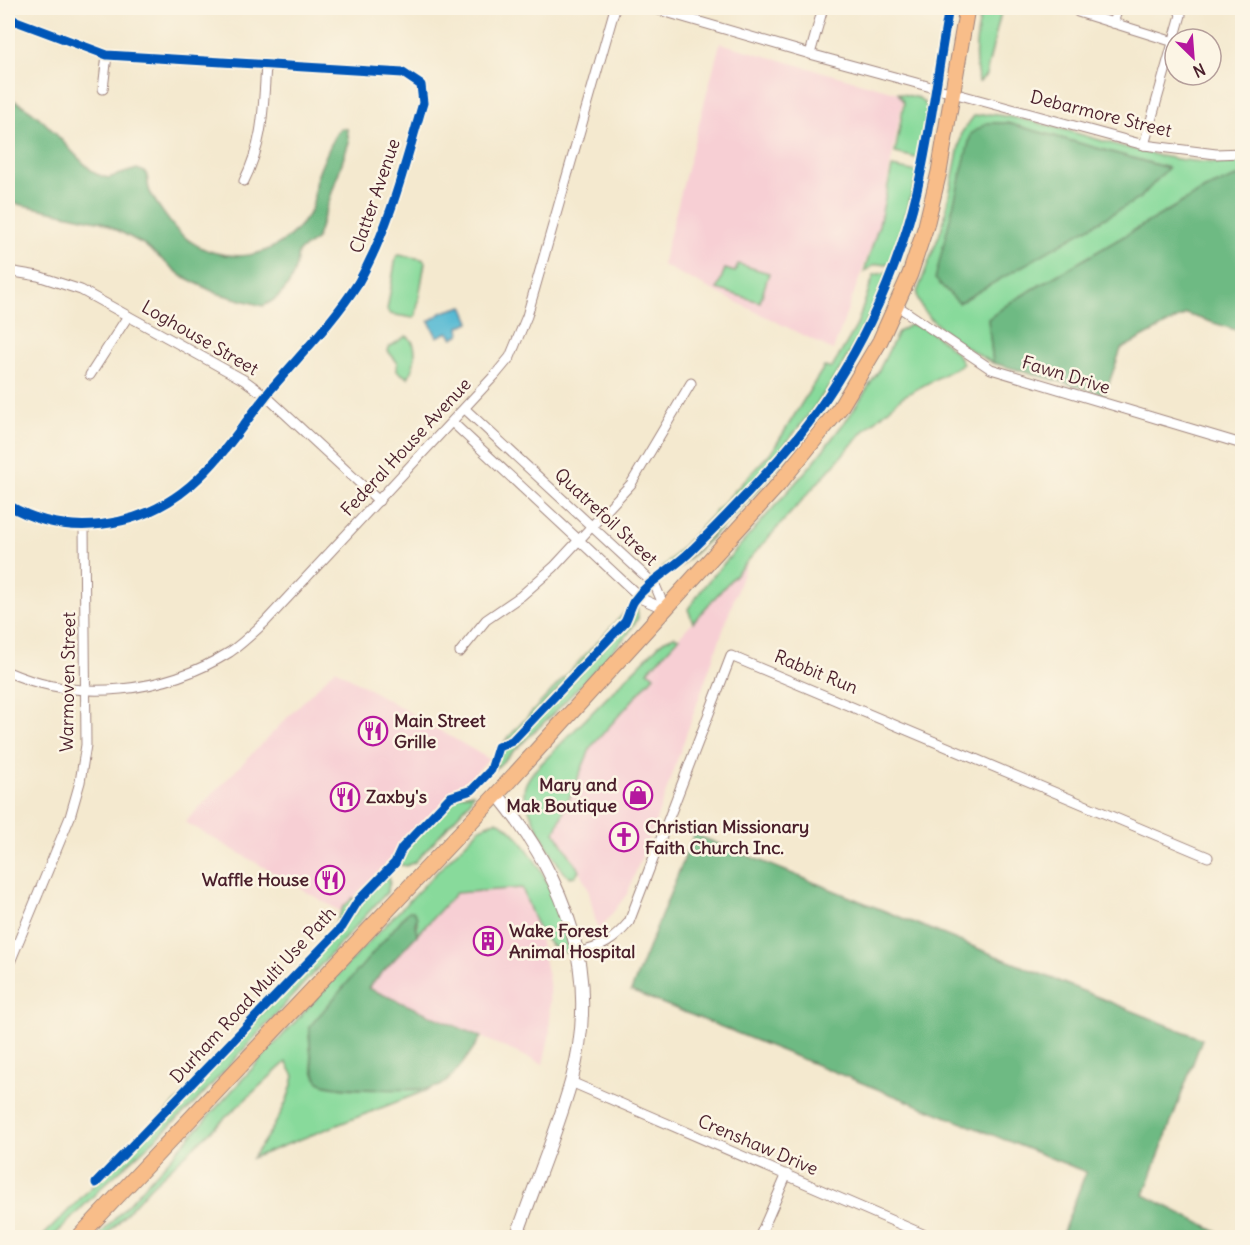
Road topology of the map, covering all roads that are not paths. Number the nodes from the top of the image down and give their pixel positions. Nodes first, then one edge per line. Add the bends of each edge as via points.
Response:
1 (615, 8) edge
2 (652, 8) edge
3 (823, 8) edge
4 (967, 8) edge
5 (1079, 8) edge
6 (1118, 8) edge
7 (1178, 8) edge
8 (8, 18) edge
9 (1113, 23) junction
10 (1178, 27) edge
11 (1163, 39) edge
12 (810, 54) junction
13 (107, 55) junction
14 (266, 65) junction
15 (1163, 80) edge
16 (103, 89) dead end
17 (953, 93) junction
18 (1144, 145) junction
19 (1242, 153) edge
20 (244, 181) dead end
21 (8, 271) edge
22 (896, 305) junction
23 (128, 316) junction
24 (90, 375) dead end
25 (691, 383) dead end
26 (266, 396) junction
27 (465, 409) junction
28 (452, 422) junction
29 (1242, 444) edge
30 (379, 501) junction
31 (8, 505) edge
32 (84, 526) junction
33 (592, 528) junction
34 (579, 541) junction
35 (665, 609) junction
36 (460, 652) dead end
37 (8, 672) edge
38 (86, 692) junction
39 (497, 794) junction
40 (1208, 857) dead end
41 (578, 952) junction
42 (8, 967) edge
43 (571, 1082) junction
44 (787, 1174) junction
45 (78, 1238) edge
46 (516, 1238) edge
47 (759, 1238) edge
48 (932, 1238) edge

1 - 27 street, Federal House Avenue via 528,314 510,357
2 - 12 street, Debarmore Street
3 - 12 street
4 - 17 main road
5 - 9 street via 1078,12
6 - 9 street
7 - 10 street via 1181,15
8 - 13 street, Clatter Avenue
9 - 11 street
12 - 17 street, Debarmore Street
13 - 14 street, Clatter Avenue
13 - 16 street
14 - 20 street via 262,134
14 - 26 street, Clatter Avenue via 403,73 421,84 423,103 397,192 368,266 340,308
15 - 18 street
17 - 18 street, Debarmore Street
17 - 22 main road via 926,226
18 - 19 street, Debarmore Street via 1216,154
21 - 23 street, Loghouse Street via 81,290
22 - 29 street, Fawn Drive via 991,369
22 - 35 main road via 861,375 815,441
23 - 24 street
23 - 26 street, Loghouse Street
25 - 33 street via 631,484
26 - 30 street, Loghouse Street
26 - 32 street, Clatter Avenue via 200,476 172,499 129,519
27 - 28 street, Federal House Avenue
27 - 33 street, Quatrefoil Street
28 - 30 street, Federal House Avenue
28 - 34 street, Quatrefoil Street
30 - 38 street, Federal House Avenue via 265,622 231,651 188,674 132,688
31 - 32 street, Clatter Avenue via 47,521
32 - 38 street, Warmoven Street
33 - 34 street
33 - 35 street, Quatrefoil Street via 655,585
34 - 35 street, Quatrefoil Street via 642,599
34 - 36 street via 521,596 486,620
35 - 39 main road
37 - 38 street, Federal House Avenue via 53,687
38 - 42 street, Warmoven Street via 86,745 80,782
39 - 41 street via 545,863 570,921
39 - 45 main road
40 - 41 street, Rabbit Run via 731,656 629,922 615,939 597,949
41 - 43 street via 584,1008
43 - 44 street, Crenshaw Drive
43 - 46 street
44 - 47 street
44 - 48 street, Crenshaw Drive

